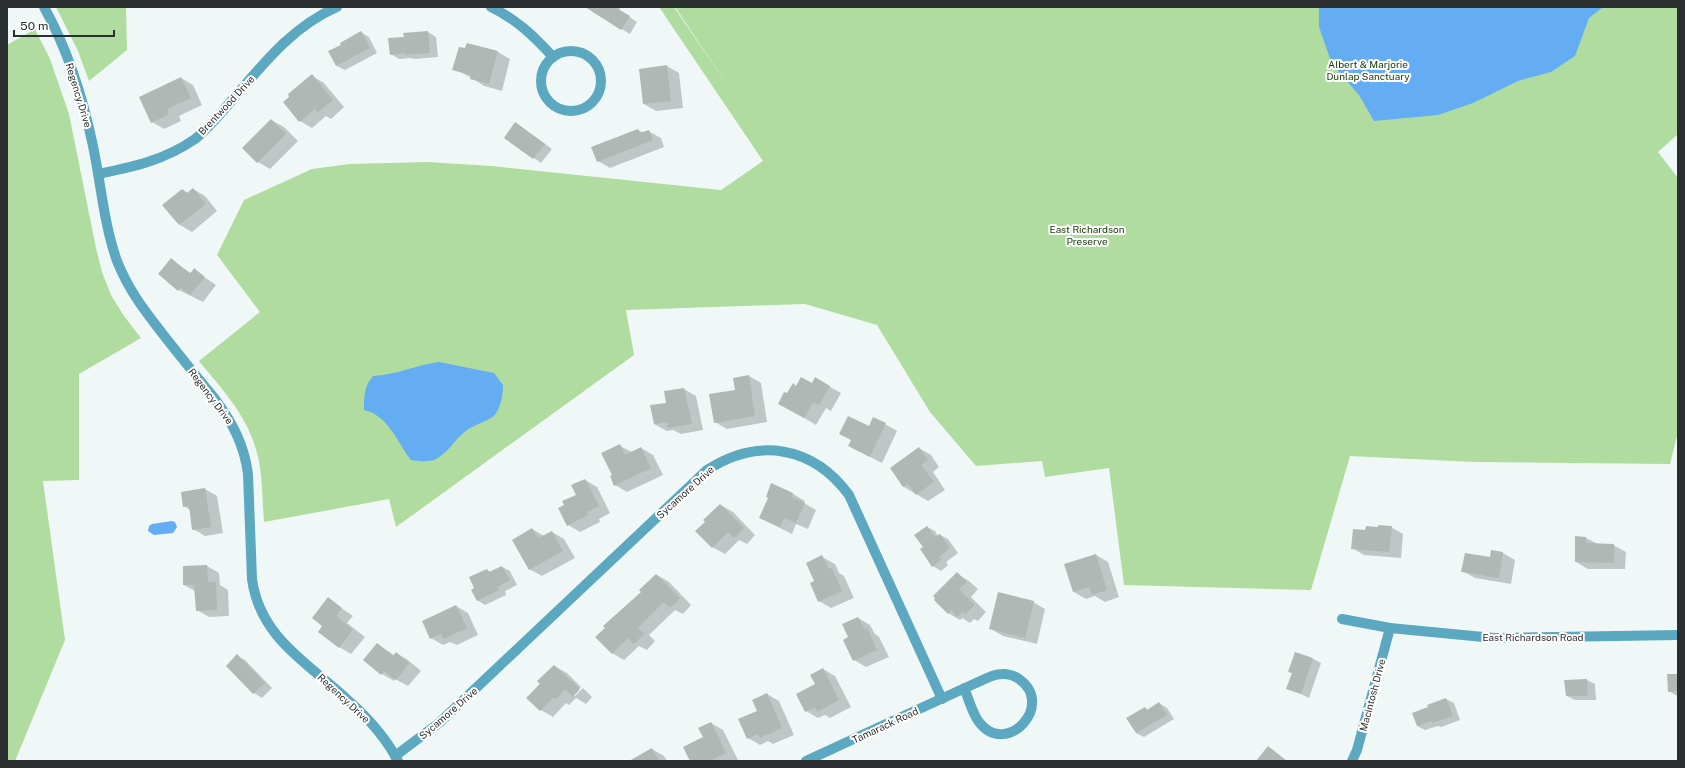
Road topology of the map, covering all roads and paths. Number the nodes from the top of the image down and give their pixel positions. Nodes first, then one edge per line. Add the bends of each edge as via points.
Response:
1 (44, 7) edge
2 (337, 7) edge
3 (491, 7) edge
4 (553, 57) junction
5 (98, 174) junction
6 (1342, 619) dead end
7 (1390, 628) junction
8 (1678, 636) edge
9 (964, 688) junction
10 (942, 698) junction
11 (397, 758) edge
12 (806, 761) edge
13 (1352, 761) edge

1 - 5 street, Regency Drive via 75,79 87,118
2 - 5 street, Brentwood Drive via 313,20 283,44 196,138 158,160
3 - 4 street via 526,29
4 - 4 street via 544,67 541,79 545,98 554,107 567,111 580,110 591,104 598,93 601,80 594,62 578,52 565,52
5 - 11 street, Regency Drive via 112,246 130,291 215,399 239,437 248,474 254,590 266,622 279,640 368,718
6 - 7 street, East Richardson Road
7 - 8 street, East Richardson Road via 1494,638
7 - 13 street, Macintosh Drive
9 - 9 street, Tamarack Road via 998,674 1016,677 1026,685 1031,696 1030,715 1018,729 1006,733 988,730 979,722
9 - 10 street, Tamarack Road
10 - 11 street, Sycamore Drive via 849,495 841,484 821,466 797,455 757,450 731,457 707,470 439,723
10 - 12 street, Tamarack Road

